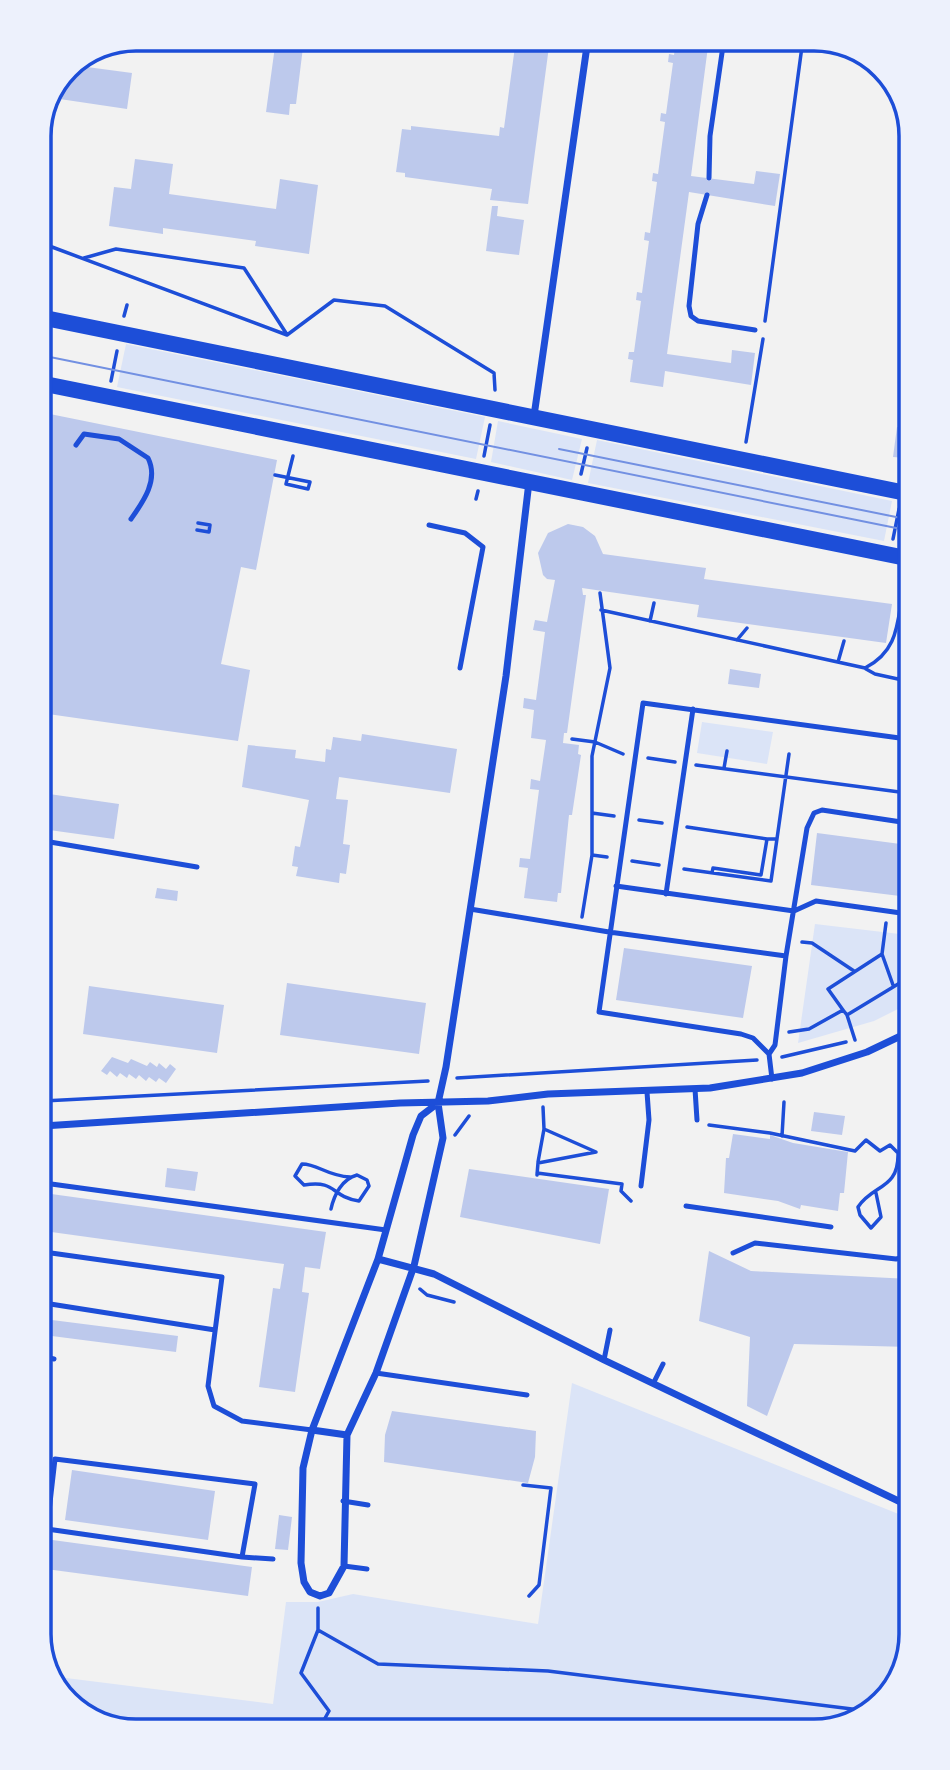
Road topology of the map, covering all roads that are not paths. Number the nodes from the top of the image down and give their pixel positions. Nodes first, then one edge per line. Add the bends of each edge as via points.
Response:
1 (586, 51) edge
2 (722, 51) edge
3 (709, 178) dead end
4 (707, 195) dead end
5 (51, 319) edge
6 (755, 330) dead end
7 (51, 385) edge
8 (533, 417) junction
9 (76, 445) dead end
10 (529, 482) junction
11 (899, 491) edge
12 (131, 519) dead end
13 (429, 524) dead end
14 (899, 556) edge
15 (460, 668) dead end
16 (693, 709) junction
17 (899, 738) edge
18 (899, 822) edge
19 (51, 842) edge
20 (197, 867) dead end
21 (616, 886) junction
22 (666, 894) junction
23 (470, 909) junction
24 (794, 911) junction
25 (899, 913) edge
26 (609, 932) junction
27 (786, 956) junction
28 (899, 1037) edge
29 (769, 1057) junction
30 (772, 1079) junction
31 (695, 1089) junction
32 (647, 1092) junction
33 (438, 1103) junction
34 (697, 1122) road end
35 (51, 1126) edge
36 (51, 1184) edge
37 (641, 1186) dead end
38 (686, 1206) dead end
39 (831, 1227) dead end
40 (386, 1230) junction
41 (51, 1253) edge
42 (733, 1253) dead end
43 (899, 1258) edge
44 (378, 1259) junction
45 (414, 1266) junction
46 (51, 1304) edge
47 (215, 1330) junction
48 (610, 1330) dead end
49 (51, 1358) edge
50 (54, 1359) dead end
51 (604, 1360) junction
52 (663, 1363) dead end
53 (376, 1373) junction
54 (654, 1382) junction
55 (527, 1395) dead end
56 (312, 1430) junction
57 (347, 1435) junction
58 (51, 1494) edge
59 (343, 1501) junction
60 (899, 1501) edge
61 (368, 1505) dead end
62 (51, 1531) edge
63 (242, 1557) junction
64 (273, 1559) dead end
65 (344, 1566) junction
66 (367, 1569) dead end

1 - 8 street
2 - 3 lane
4 - 6 lane via 698,224 691,316
5 - 8 main road
7 - 10 main road
8 - 11 main road
9 - 12 lane via 84,434 107,435 148,458 152,471 147,495
10 - 14 main road
10 - 23 street via 506,676
13 - 15 lane via 465,533 483,547
16 - 17 lane
16 - 21 lane via 643,703
16 - 22 lane
18 - 24 lane via 822,810 814,813 807,828
19 - 20 lane
21 - 22 lane
21 - 26 lane
22 - 24 lane
23 - 26 lane
23 - 33 street
24 - 25 lane via 816,901
24 - 27 lane
26 - 27 lane
26 - 29 lane via 599,1012 741,1034 753,1038
27 - 29 lane via 775,1045
28 - 30 street via 867,1052
29 - 30 lane
30 - 31 street
31 - 32 street
31 - 34 lane
32 - 33 street
32 - 37 lane via 649,1120
33 - 35 street
33 - 40 street via 421,1116 413,1135
33 - 45 street via 443,1138
36 - 40 lane
38 - 39 lane
40 - 44 street
41 - 47 lane via 222,1277
42 - 43 lane via 755,1243
44 - 45 street
44 - 56 street
45 - 51 street
45 - 53 street
46 - 47 lane
47 - 56 lane via 208,1386 214,1406 242,1421
48 - 51 lane
49 - 50 lane
51 - 54 street
52 - 54 lane
53 - 55 lane
53 - 57 street
54 - 60 street
56 - 57 street
56 - 65 street via 303,1468 300,1563 304,1582 310,1592 329,1593
57 - 59 street
58 - 63 lane via 55,1459 255,1484
59 - 61 lane
59 - 65 street
62 - 63 lane
63 - 64 lane
65 - 66 lane

